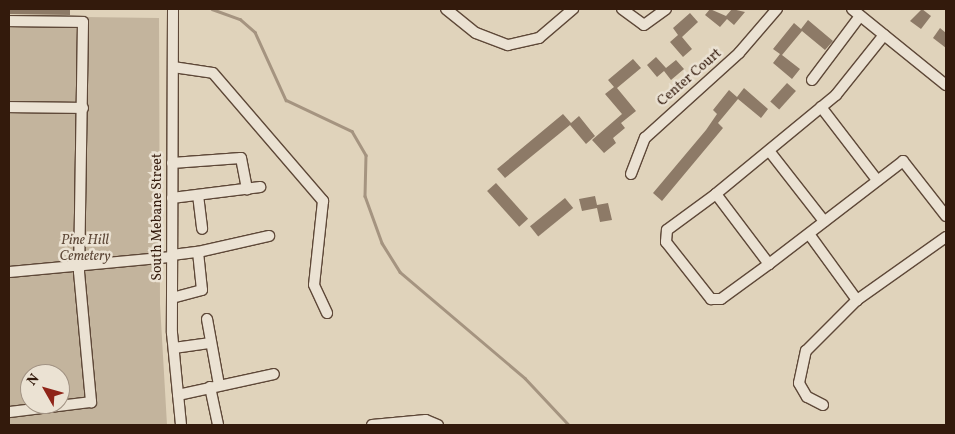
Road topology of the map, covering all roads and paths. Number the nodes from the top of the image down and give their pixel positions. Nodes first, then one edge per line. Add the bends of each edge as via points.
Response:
1 (172, 9) edge
2 (446, 9) edge
3 (573, 9) edge
4 (622, 9) edge
5 (666, 9) edge
6 (778, 9) edge
7 (856, 12) edge
8 (9, 21) edge
9 (884, 35) junction
10 (173, 67) junction
11 (812, 80) dead end
12 (945, 80) edge
13 (9, 107) edge
14 (822, 107) junction
15 (83, 108) junction
16 (770, 152) junction
17 (172, 163) junction
18 (632, 174) dead end
19 (877, 180) junction
20 (260, 187) dead end
21 (247, 189) junction
22 (716, 194) junction
23 (198, 195) junction
24 (172, 198) junction
25 (946, 216) edge
26 (824, 221) junction
27 (202, 229) dead end
28 (809, 234) junction
29 (269, 236) dead end
30 (946, 236) edge
31 (198, 252) junction
32 (172, 256) junction
33 (769, 264) junction
34 (79, 265) junction
35 (9, 272) edge
36 (172, 298) junction
37 (857, 300) junction
38 (327, 313) dead end
39 (207, 319) dead end
40 (211, 343) junction
41 (174, 348) junction
42 (274, 374) dead end
43 (214, 386) junction
44 (178, 395) junction
45 (823, 405) dead end
46 (9, 412) edge
47 (182, 425) edge
48 (218, 425) edge
49 (372, 425) edge
50 (438, 425) edge

1 - 10 street, South Mebane Street
2 - 3 street via 476,33 508,45 539,38
4 - 5 street via 644,25
6 - 18 street, Center Court via 738,54 645,138
7 - 9 street
7 - 11 street
8 - 15 street via 83,22
9 - 12 street
9 - 14 street
10 - 17 street, South Mebane Street
10 - 38 street via 213,73 323,201 314,285
13 - 15 street
14 - 16 street
14 - 19 street
15 - 34 street
16 - 22 street
16 - 26 street
17 - 21 street via 242,158
17 - 24 street, South Mebane Street
19 - 25 street via 903,160
19 - 26 street
20 - 21 street
21 - 23 street
22 - 33 street
22 - 33 street via 666,230 666,242 711,298 721,299
23 - 24 street
23 - 27 street
24 - 32 street, South Mebane Street
26 - 28 street
28 - 33 street
28 - 37 street
29 - 31 street
30 - 37 street
31 - 32 street
31 - 36 street via 202,290
32 - 34 street
32 - 36 street, South Mebane Street
34 - 35 street
34 - 46 street via 91,402
36 - 41 street, South Mebane Street
37 - 45 street via 806,352 799,383 807,397
39 - 40 street
40 - 41 street
40 - 43 street
41 - 44 street, South Mebane Street
42 - 43 street
43 - 44 street
43 - 48 street
44 - 47 street, South Mebane Street
49 - 50 street via 426,420

